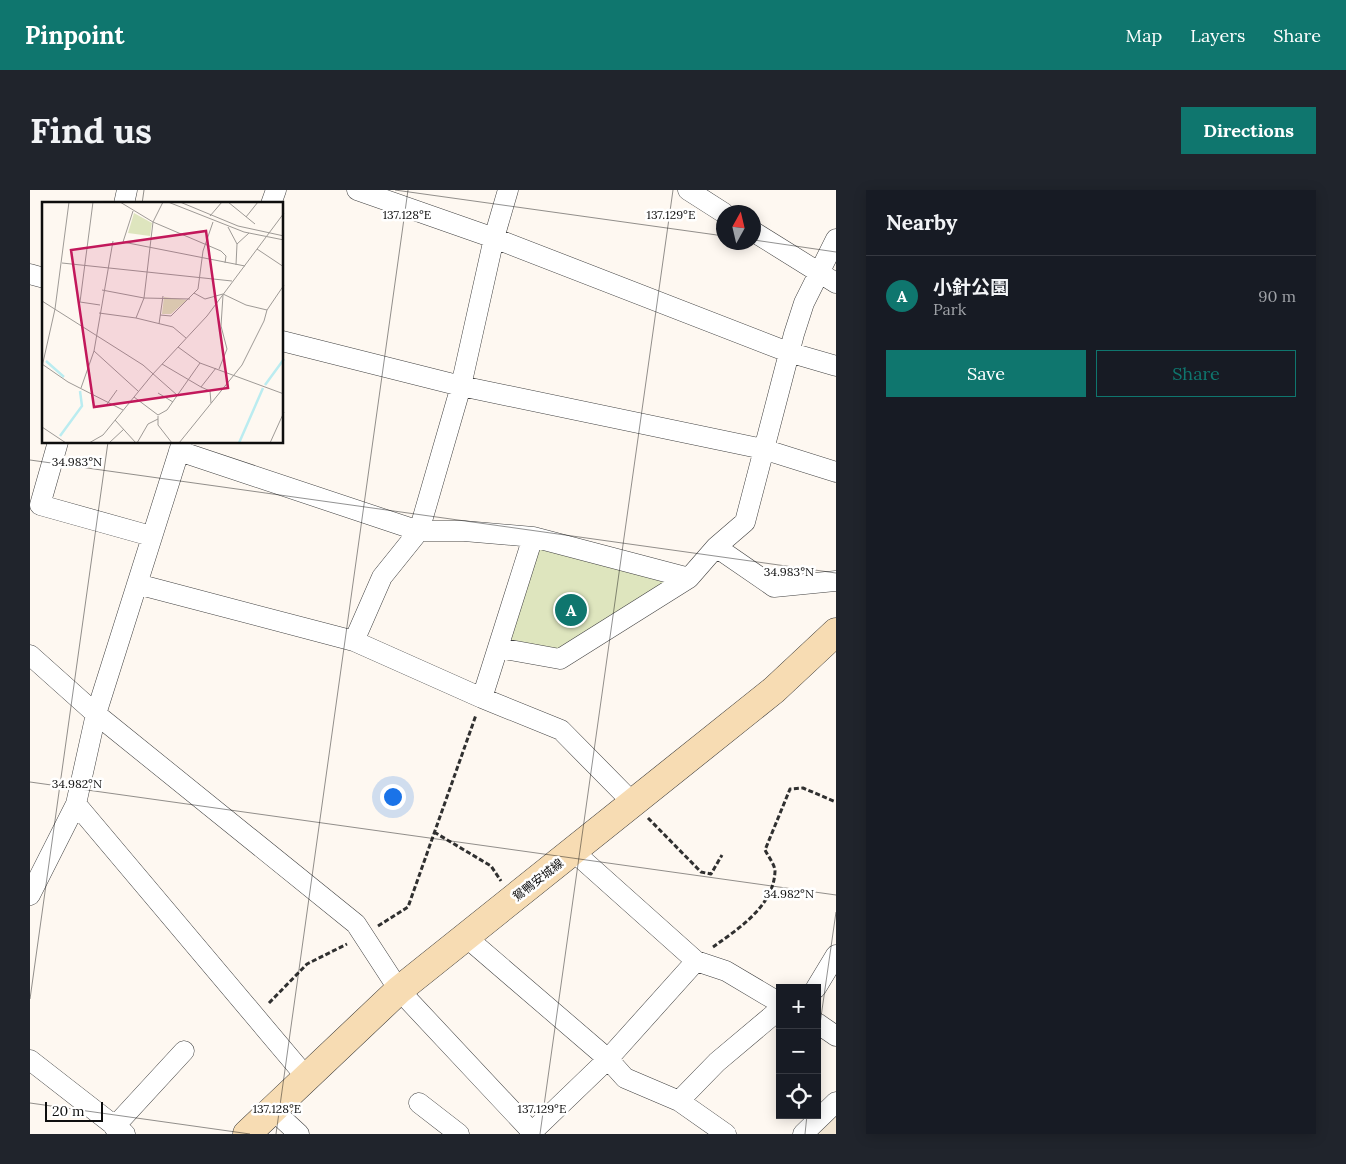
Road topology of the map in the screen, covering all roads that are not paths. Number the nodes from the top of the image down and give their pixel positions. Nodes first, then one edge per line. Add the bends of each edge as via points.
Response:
1 (276, 190) edge
2 (357, 190) edge
3 (508, 190) edge
4 (688, 190) edge
5 (272, 202) edge
6 (716, 208) edge
7 (761, 236) edge
8 (494, 238) junction
9 (836, 239) edge
10 (818, 273) junction
11 (836, 283) edge
12 (284, 342) edge
13 (788, 352) junction
14 (836, 366) edge
15 (461, 386) junction
16 (57, 444) edge
17 (181, 447) edge
18 (763, 449) junction
19 (836, 472) edge
20 (418, 532) junction
21 (151, 536) junction
22 (533, 537) junction
23 (716, 547) junction
24 (689, 578) junction
25 (836, 581) edge
26 (137, 584) junction
27 (836, 632) edge
28 (354, 641) junction
29 (499, 648) junction
30 (30, 655) edge
31 (482, 698) junction
32 (96, 714) junction
33 (633, 803) junction
34 (76, 804) junction
35 (574, 852) junction
36 (30, 895) edge
37 (466, 937) junction
38 (836, 955) edge
39 (696, 961) junction
40 (818, 984) edge
41 (399, 990) junction
42 (776, 1000) edge
43 (776, 1012) edge
44 (821, 1027) edge
45 (836, 1036) edge
46 (184, 1051) dead end
47 (608, 1059) junction
48 (30, 1060) edge
49 (307, 1078) junction
50 (679, 1102) junction
51 (836, 1102) edge
52 (419, 1103) dead end
53 (273, 1110) junction
54 (120, 1130) edge
55 (531, 1133) edge
56 (247, 1134) edge
57 (299, 1134) edge
58 (458, 1134) edge
59 (726, 1134) edge
60 (802, 1134) edge

1 - 5 street
2 - 8 street
3 - 8 street
4 - 6 street
7 - 10 street
8 - 13 street
8 - 15 street
9 - 10 street
10 - 11 street
10 - 13 street
12 - 15 street
13 - 14 street
13 - 18 street
15 - 18 street
15 - 20 street
16 - 21 street via 40,505
17 - 20 street
17 - 21 street
18 - 19 street
18 - 23 street via 745,522
20 - 22 street
20 - 28 street via 382,577
21 - 26 street
22 - 24 street
22 - 29 street
23 - 24 street
23 - 25 street via 774,587
24 - 29 street via 560,659
26 - 28 street
26 - 32 street
27 - 33 main road, 鴛鴨安城線 via 774,690
28 - 31 street
29 - 31 street
30 - 32 street
31 - 33 street via 561,730
32 - 34 street
32 - 41 street via 356,924
33 - 35 main road, 鴛鴨安城線
34 - 36 street
34 - 49 street
35 - 37 main road, 鴛鴨安城線
35 - 39 street
37 - 41 main road, 鴛鴨安城線
37 - 47 street
38 - 40 street
39 - 42 street via 726,971
39 - 47 street
41 - 49 main road, 鴛鴨安城線
41 - 55 street
43 - 50 street via 717,1062
44 - 45 street
46 - 54 street
47 - 50 street via 625,1078
47 - 55 street
48 - 54 street
49 - 53 main road, 鴛鴨安城線
50 - 59 street
51 - 60 street
52 - 58 street
53 - 56 main road, 鴛鴨安城線
53 - 57 street

